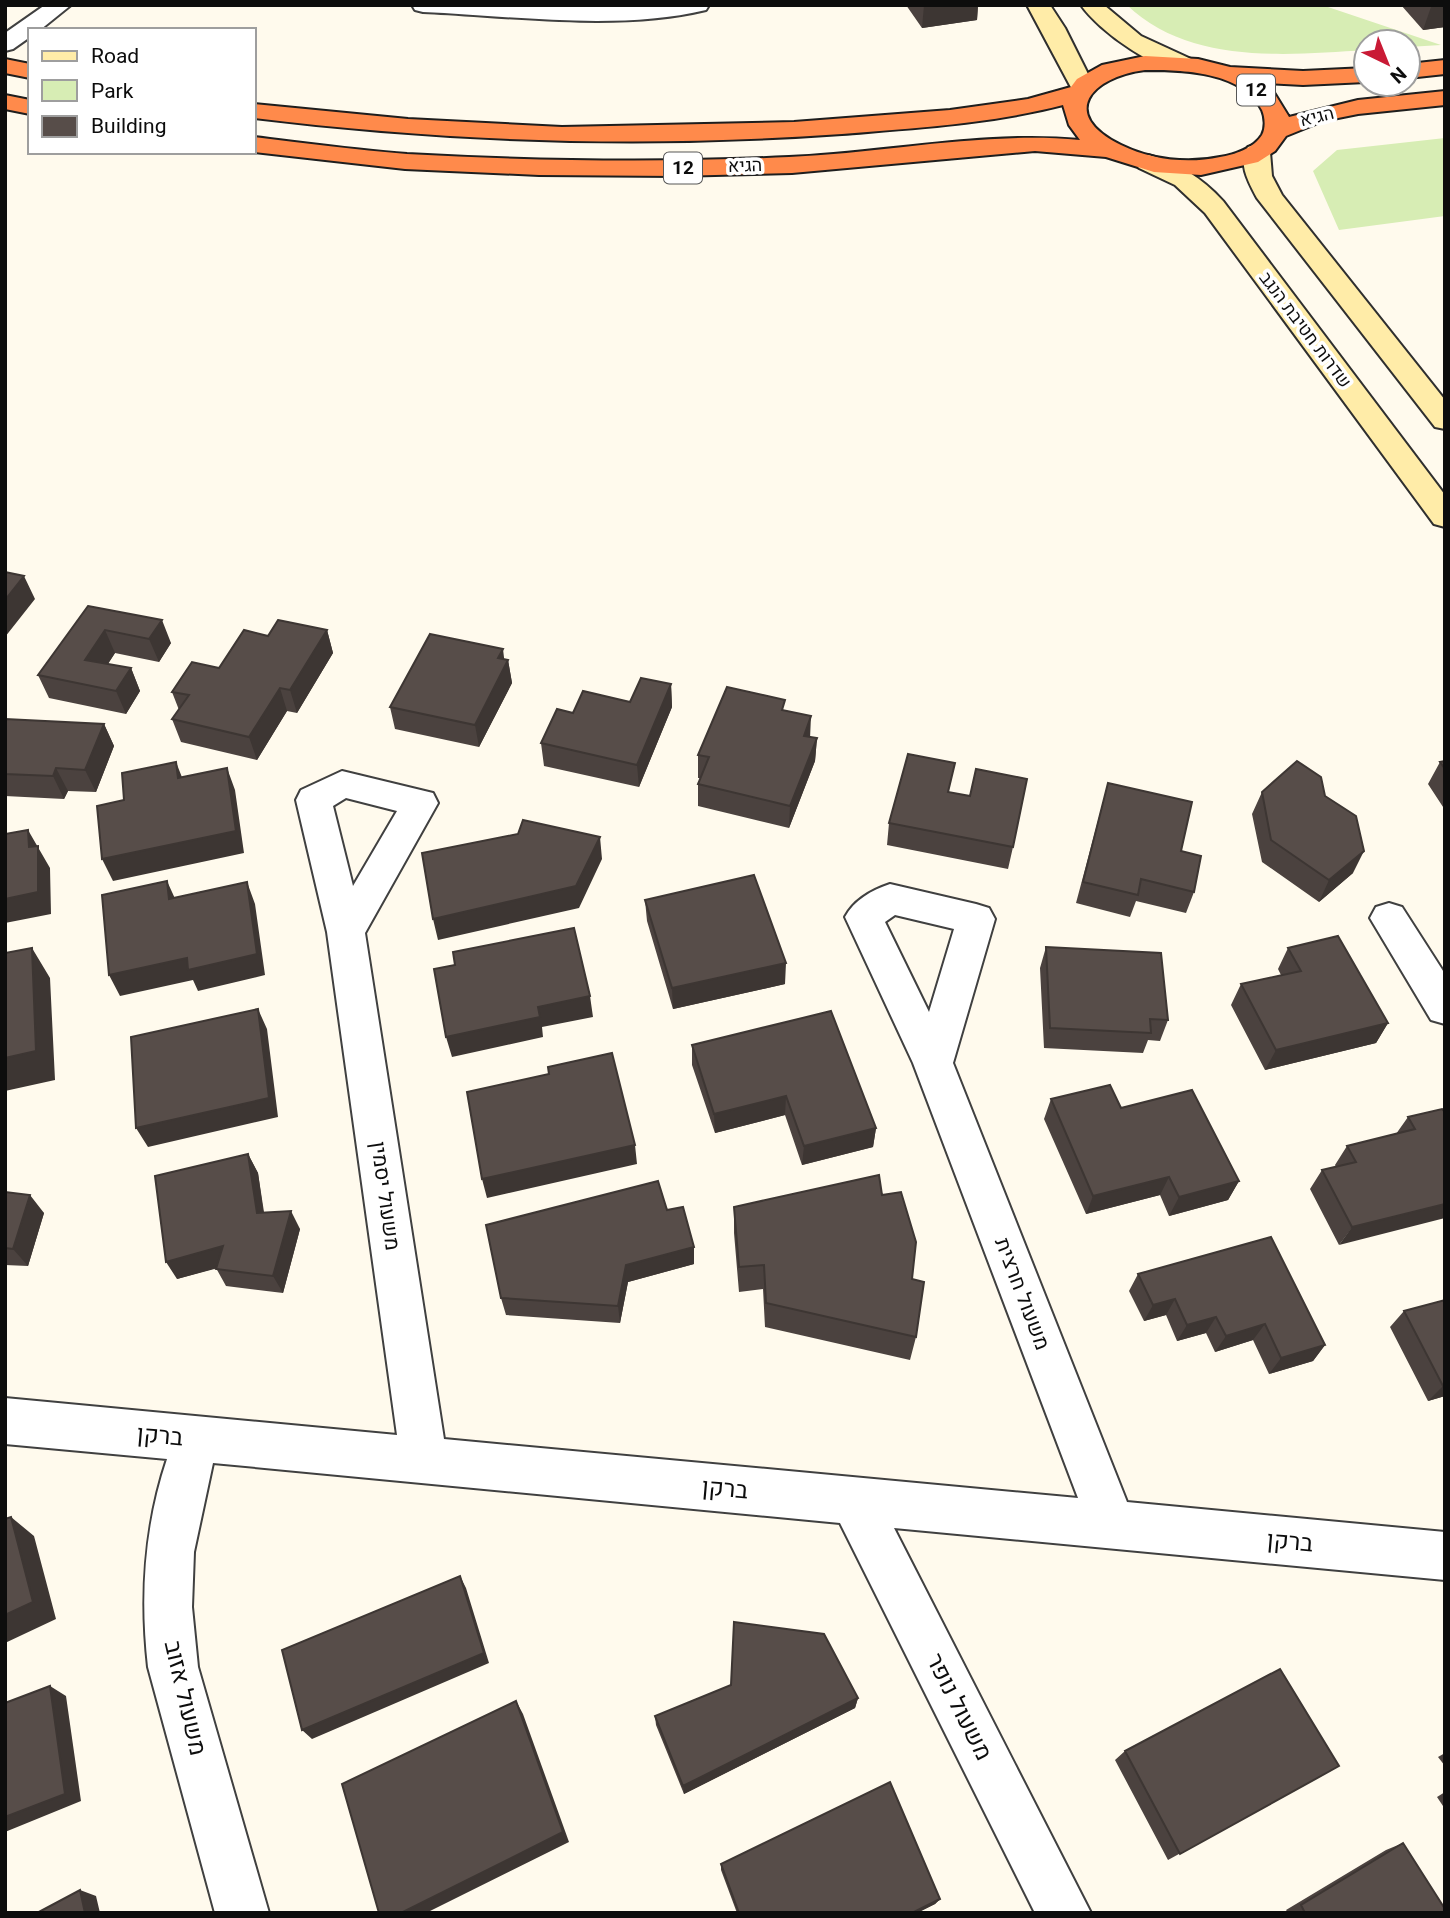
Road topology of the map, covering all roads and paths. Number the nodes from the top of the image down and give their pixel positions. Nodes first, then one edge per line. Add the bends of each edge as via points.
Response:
1 (60, 5) edge
2 (423, 5) edge
3 (698, 5) edge
4 (1038, 5) edge
5 (1092, 5) edge
6 (5, 44) edge
7 (1183, 64) junction
8 (5, 66) edge
9 (1445, 67) edge
10 (1422, 69) edge
11 (28, 71) edge
12 (1219, 72) junction
13 (1352, 75) edge
14 (1081, 90) junction
15 (1445, 98) edge
16 (5, 102) edge
17 (28, 107) edge
18 (256, 111) edge
19 (1275, 132) junction
20 (256, 145) edge
21 (1111, 150) junction
22 (1257, 152) junction
23 (1148, 163) junction
24 (1445, 421) edge
25 (1445, 517) edge
26 (1389, 918) dead end
27 (346, 932) dead end
28 (1445, 1009) edge
29 (933, 1063) dead end
30 (5, 1421) edge
31 (197, 1439) junction
32 (424, 1461) junction
33 (854, 1500) junction
34 (1112, 1525) junction
35 (1445, 1556) edge
36 (242, 1913) edge
37 (1064, 1913) edge

1 - 6 street
2 - 3 street via 591,13 652,13
4 - 14 main road
5 - 7 main road via 1125,37
7 - 12 highway, 12
7 - 14 highway, 12 via 1128,66 1097,76
8 - 11 highway
9 - 10 highway
12 - 13 highway, הגיא / 12
12 - 19 highway, 12 via 1264,95 1276,115
14 - 18 highway, הגיא / 12 via 1036,106 989,114 784,132 676,135 419,129
14 - 21 highway, 12 via 1074,111 1078,122
15 - 19 highway, הגיא / 12 via 1330,114
16 - 17 highway
19 - 22 highway, 12
20 - 21 highway, הגיא / 12 via 405,161 676,168 792,164 1035,144
21 - 23 highway, 12
22 - 23 highway, 12 via 1208,167
22 - 24 main road via 1258,176 1270,198
23 - 25 main road, שדרות חטיבת הנגב via 1194,186 1229,227
26 - 28 street
27 - 32 street, משעול יסמין
29 - 34 street, משעול חרצית
30 - 31 street, ברקן
31 - 32 street, ברקן
31 - 36 street, משעול אזוב via 180,1489 169,1545 169,1634 173,1667
32 - 33 street, ברקן
33 - 34 street, ברקן
33 - 37 street, משעול נופר
34 - 35 street, ברקן

